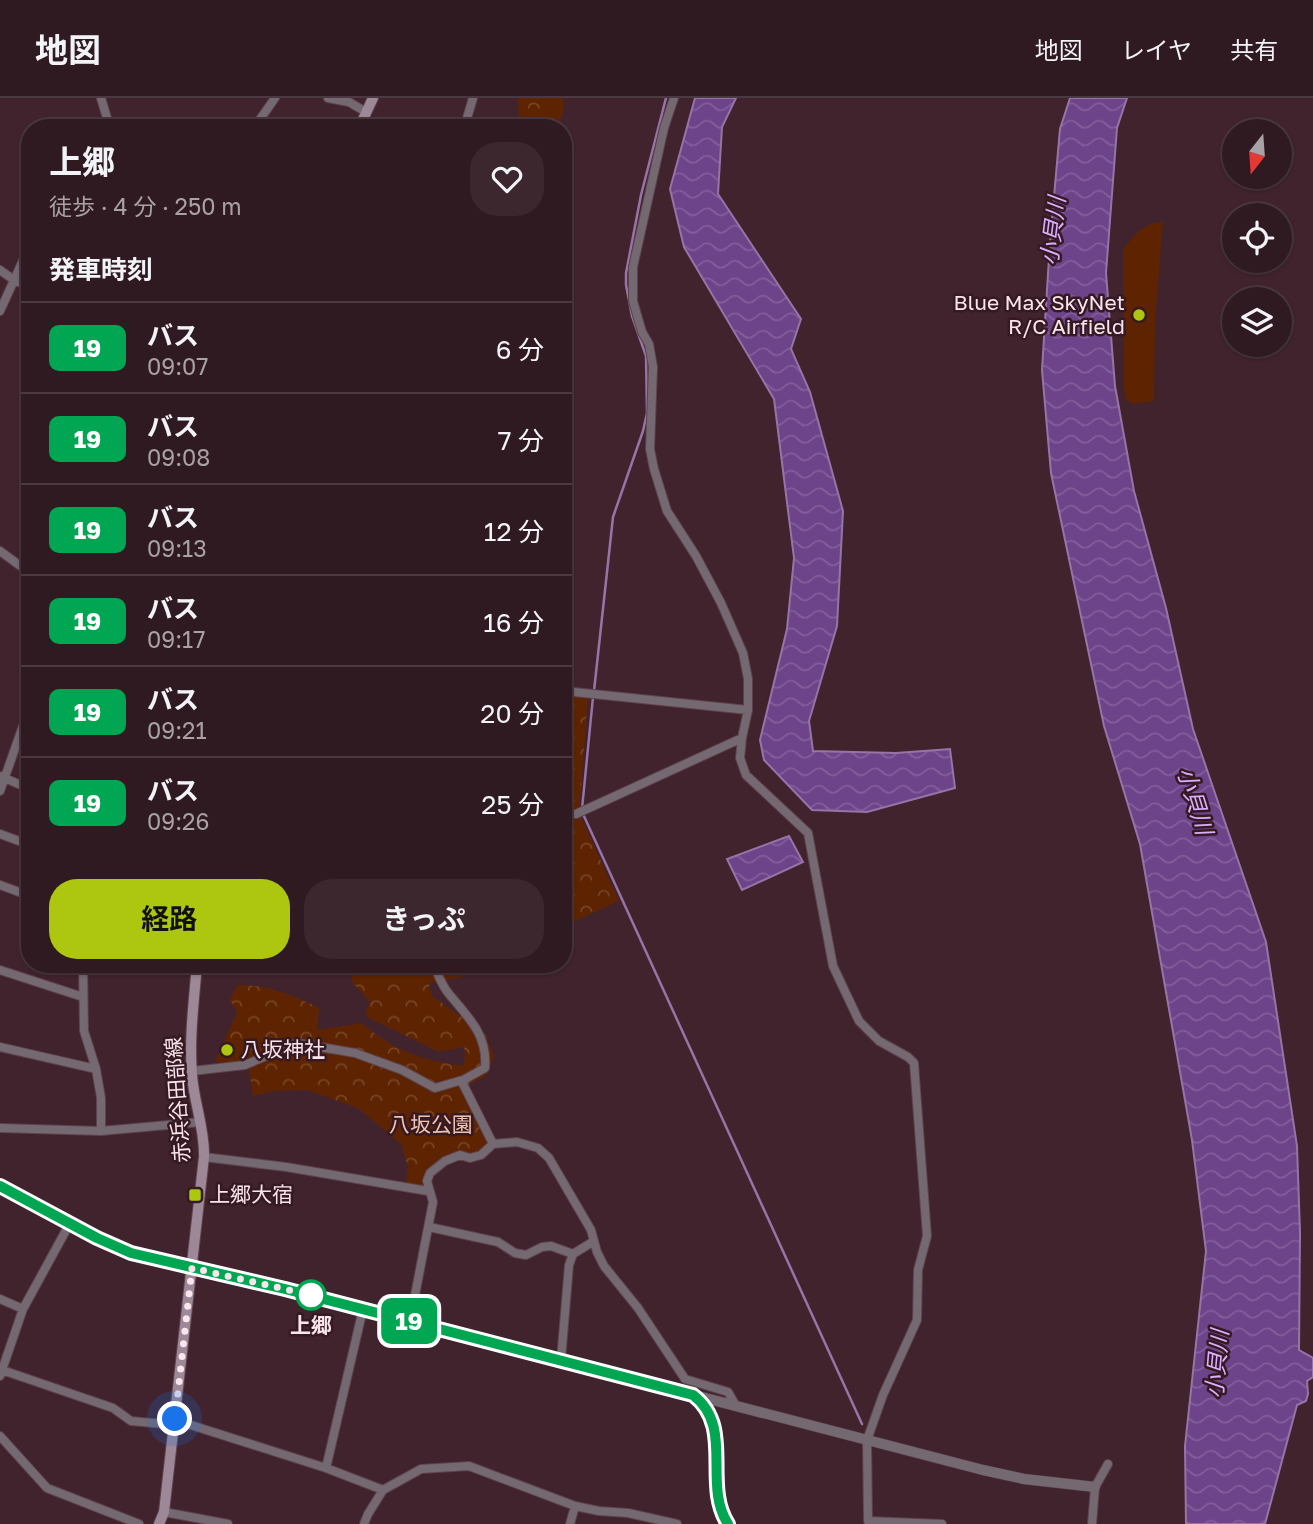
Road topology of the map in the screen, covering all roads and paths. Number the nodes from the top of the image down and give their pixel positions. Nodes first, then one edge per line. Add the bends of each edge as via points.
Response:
1 (101, 98) edge
2 (275, 98) edge
3 (328, 98) edge
4 (373, 98) edge
5 (473, 98) edge
6 (674, 98) edge
7 (366, 112) junction
8 (107, 119) edge
9 (260, 119) edge
10 (363, 119) edge
11 (467, 119) edge
12 (21, 265) edge
13 (0, 270) edge
14 (14, 280) junction
15 (21, 283) edge
16 (0, 310) edge
17 (0, 551) edge
18 (21, 566) edge
19 (572, 692) edge
20 (748, 710) junction
21 (21, 729) edge
22 (742, 738) junction
23 (2, 777) edge
24 (21, 785) edge
25 (0, 791) edge
26 (576, 814) dead end
27 (0, 834) edge
28 (21, 842) edge
29 (0, 885) edge
30 (21, 893) edge
31 (0, 970) edge
32 (83, 973) edge
33 (196, 973) edge
34 (438, 973) edge
35 (83, 997) junction
36 (0, 1047) edge
37 (96, 1069) junction
38 (191, 1071) junction
39 (466, 1079) junction
40 (201, 1122) junction
41 (0, 1128) edge
42 (101, 1131) junction
43 (493, 1144) junction
44 (204, 1157) junction
45 (0, 1186) edge
46 (429, 1191) junction
47 (70, 1223) junction
48 (429, 1227) junction
49 (594, 1241) junction
50 (573, 1254) junction
51 (192, 1268) junction
52 (0, 1299) edge
53 (23, 1309) junction
54 (363, 1309) junction
55 (410, 1321) junction
56 (561, 1360) junction
57 (1, 1373) edge
58 (693, 1395) junction
59 (736, 1406) junction
60 (175, 1422) junction
61 (0, 1436) edge
62 (867, 1440) junction
63 (1108, 1464) dead end
64 (326, 1468) junction
65 (1095, 1487) junction
66 (383, 1490) junction
67 (575, 1506) junction
68 (164, 1512) junction
69 (139, 1524) edge
70 (159, 1524) edge
71 (228, 1524) edge
72 (364, 1524) edge
73 (570, 1524) edge
74 (677, 1524) edge
75 (728, 1524) edge
76 (942, 1524) edge
77 (1092, 1524) edge

1 - 8 street
2 - 9 street
3 - 7 street via 349,102
4 - 7 main road
5 - 11 street
6 - 20 street via 633,267 633,301 653,368 650,449 667,511 702,568 743,653
7 - 10 main road
12 - 14 street
13 - 14 street
14 - 15 street
14 - 16 street
17 - 18 street
19 - 20 street
20 - 22 street
21 - 23 street
22 - 26 street
22 - 62 street via 740,758 746,775 808,833 833,966 859,1021 879,1041 914,1063 927,1236 918,1270 917,1320
23 - 24 street
23 - 25 street
27 - 28 street
29 - 30 street
31 - 35 street
32 - 35 street
33 - 38 main road, 赤浜谷田部線
34 - 39 street via 447,992 477,1027 485,1068
35 - 37 street via 85,1031
36 - 37 street
37 - 42 street
38 - 39 street via 245,1065 297,1043 355,1052 435,1088
38 - 40 main road, 赤浜谷田部線
39 - 43 street via 463,1084
40 - 42 street
40 - 44 main road, 赤浜谷田部線
41 - 42 street
43 - 46 street via 481,1155 460,1155 437,1166 427,1181
43 - 49 street via 517,1142 538,1148 549,1158
44 - 46 street
44 - 51 main road, 赤浜谷田部線
45 - 47 street
46 - 48 street via 433,1202
47 - 51 street via 131,1253
47 - 53 street
48 - 50 street via 498,1242 526,1255 551,1246
48 - 55 street
49 - 50 street
49 - 59 street via 604,1266 685,1379 728,1392
50 - 56 street via 566,1280
51 - 54 street
51 - 60 main road, 赤浜谷田部線
52 - 53 street
53 - 57 street
54 - 55 street
54 - 64 street
55 - 56 street
56 - 58 street
57 - 60 street via 113,1408 131,1421
58 - 59 street
58 - 75 street via 705,1404 715,1424 718,1495
59 - 62 street
60 - 64 street
60 - 68 main road, 赤浜谷田部線
61 - 69 street via 47,1488
62 - 65 street via 1003,1474
62 - 76 street via 868,1521
63 - 65 street
64 - 66 street
65 - 77 street
66 - 67 street via 421,1469 469,1466
66 - 72 street
67 - 73 street
67 - 74 street
68 - 70 main road, 赤浜谷田部線
68 - 71 street

